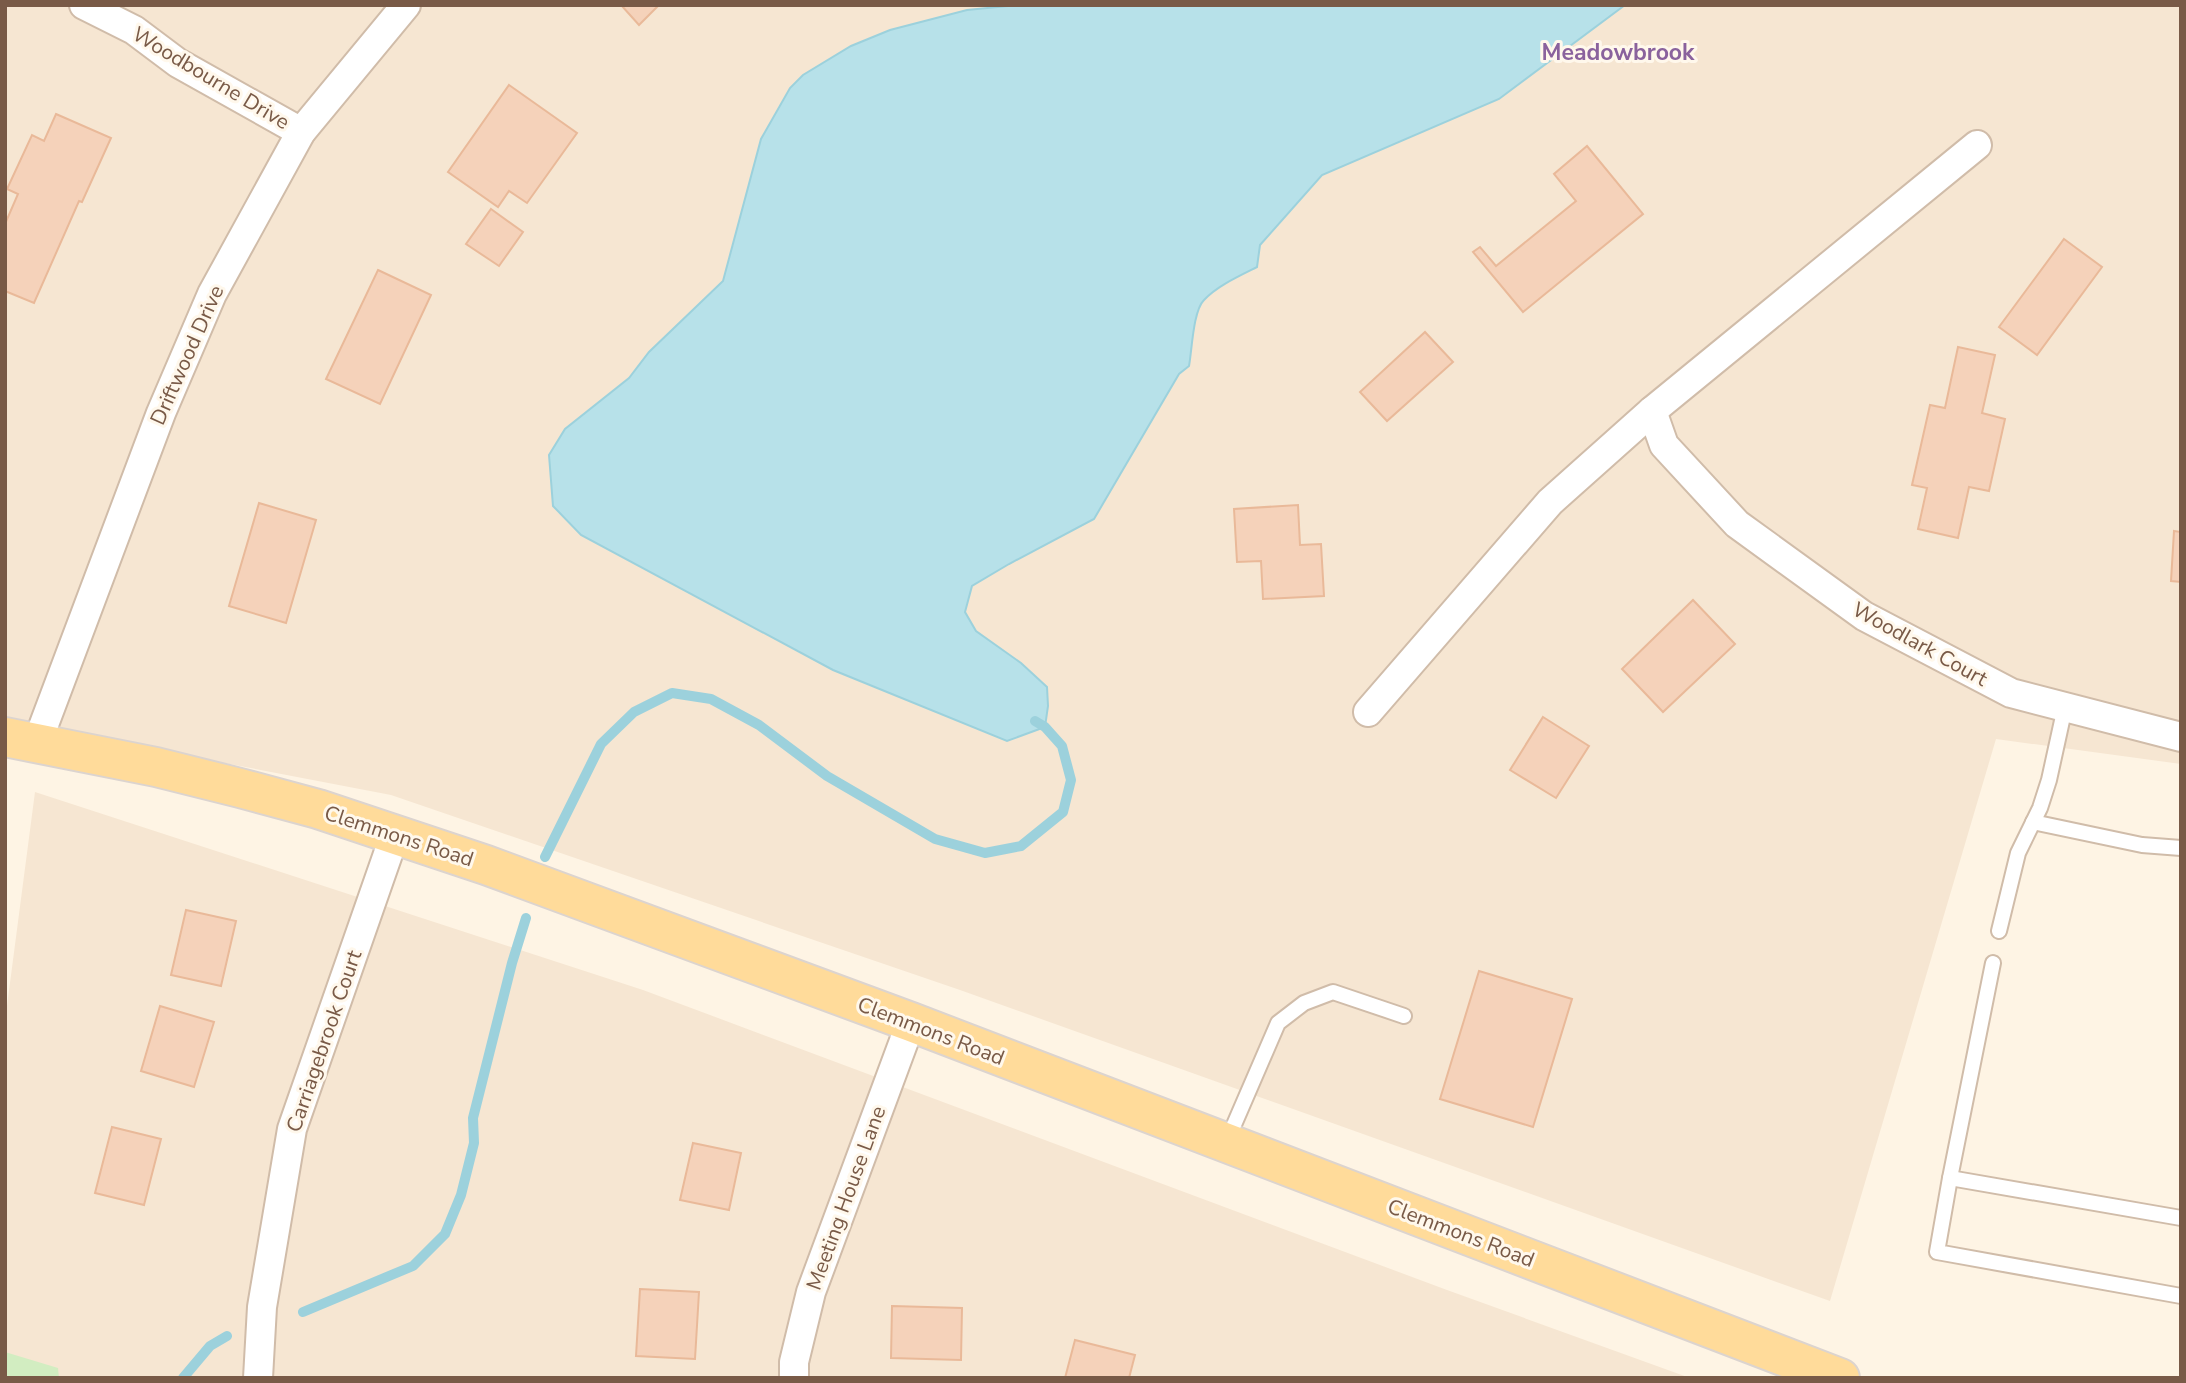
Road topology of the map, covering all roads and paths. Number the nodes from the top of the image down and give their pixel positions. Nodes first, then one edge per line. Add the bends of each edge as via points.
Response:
1 (84, 5) edge
2 (406, 5) edge
3 (300, 132) junction
4 (1977, 145) dead end
5 (1651, 411) junction
6 (2065, 707) junction
7 (1368, 712) dead end
8 (2181, 737) edge
9 (21, 740) edge
10 (2033, 822) junction
11 (395, 834) junction
12 (2181, 848) edge
13 (1999, 931) dead end
14 (1993, 964) dead end
15 (1404, 1016) dead end
16 (911, 1022) junction
17 (1226, 1143) junction
18 (1950, 1178) junction
19 (2181, 1218) edge
20 (2181, 1296) edge
21 (1826, 1375) edge
22 (258, 1378) edge
23 (794, 1378) edge

1 - 3 street, Woodbourne Drive via 134,30 178,63
2 - 3 street, Driftwood Drive
3 - 9 street, Driftwood Drive via 212,294
4 - 5 street
5 - 6 street, Woodlark Court via 1664,445 1737,524 1864,616 2011,693
5 - 7 street via 1550,502
6 - 8 street, Woodlark Court
6 - 10 lane via 2049,780
9 - 11 main road, Clemmons Road via 228,785
10 - 12 lane via 2142,845
10 - 13 lane via 2018,853
11 - 16 main road, Clemmons Road
11 - 22 street, Carriagebrook Court via 292,1129 261,1307
14 - 18 lane
15 - 17 lane via 1333,992 1304,1003 1278,1023
16 - 17 main road, Clemmons Road
16 - 23 street, Meeting House Lane via 811,1292
17 - 21 main road, Clemmons Road
18 - 19 lane
18 - 20 lane via 1937,1252

